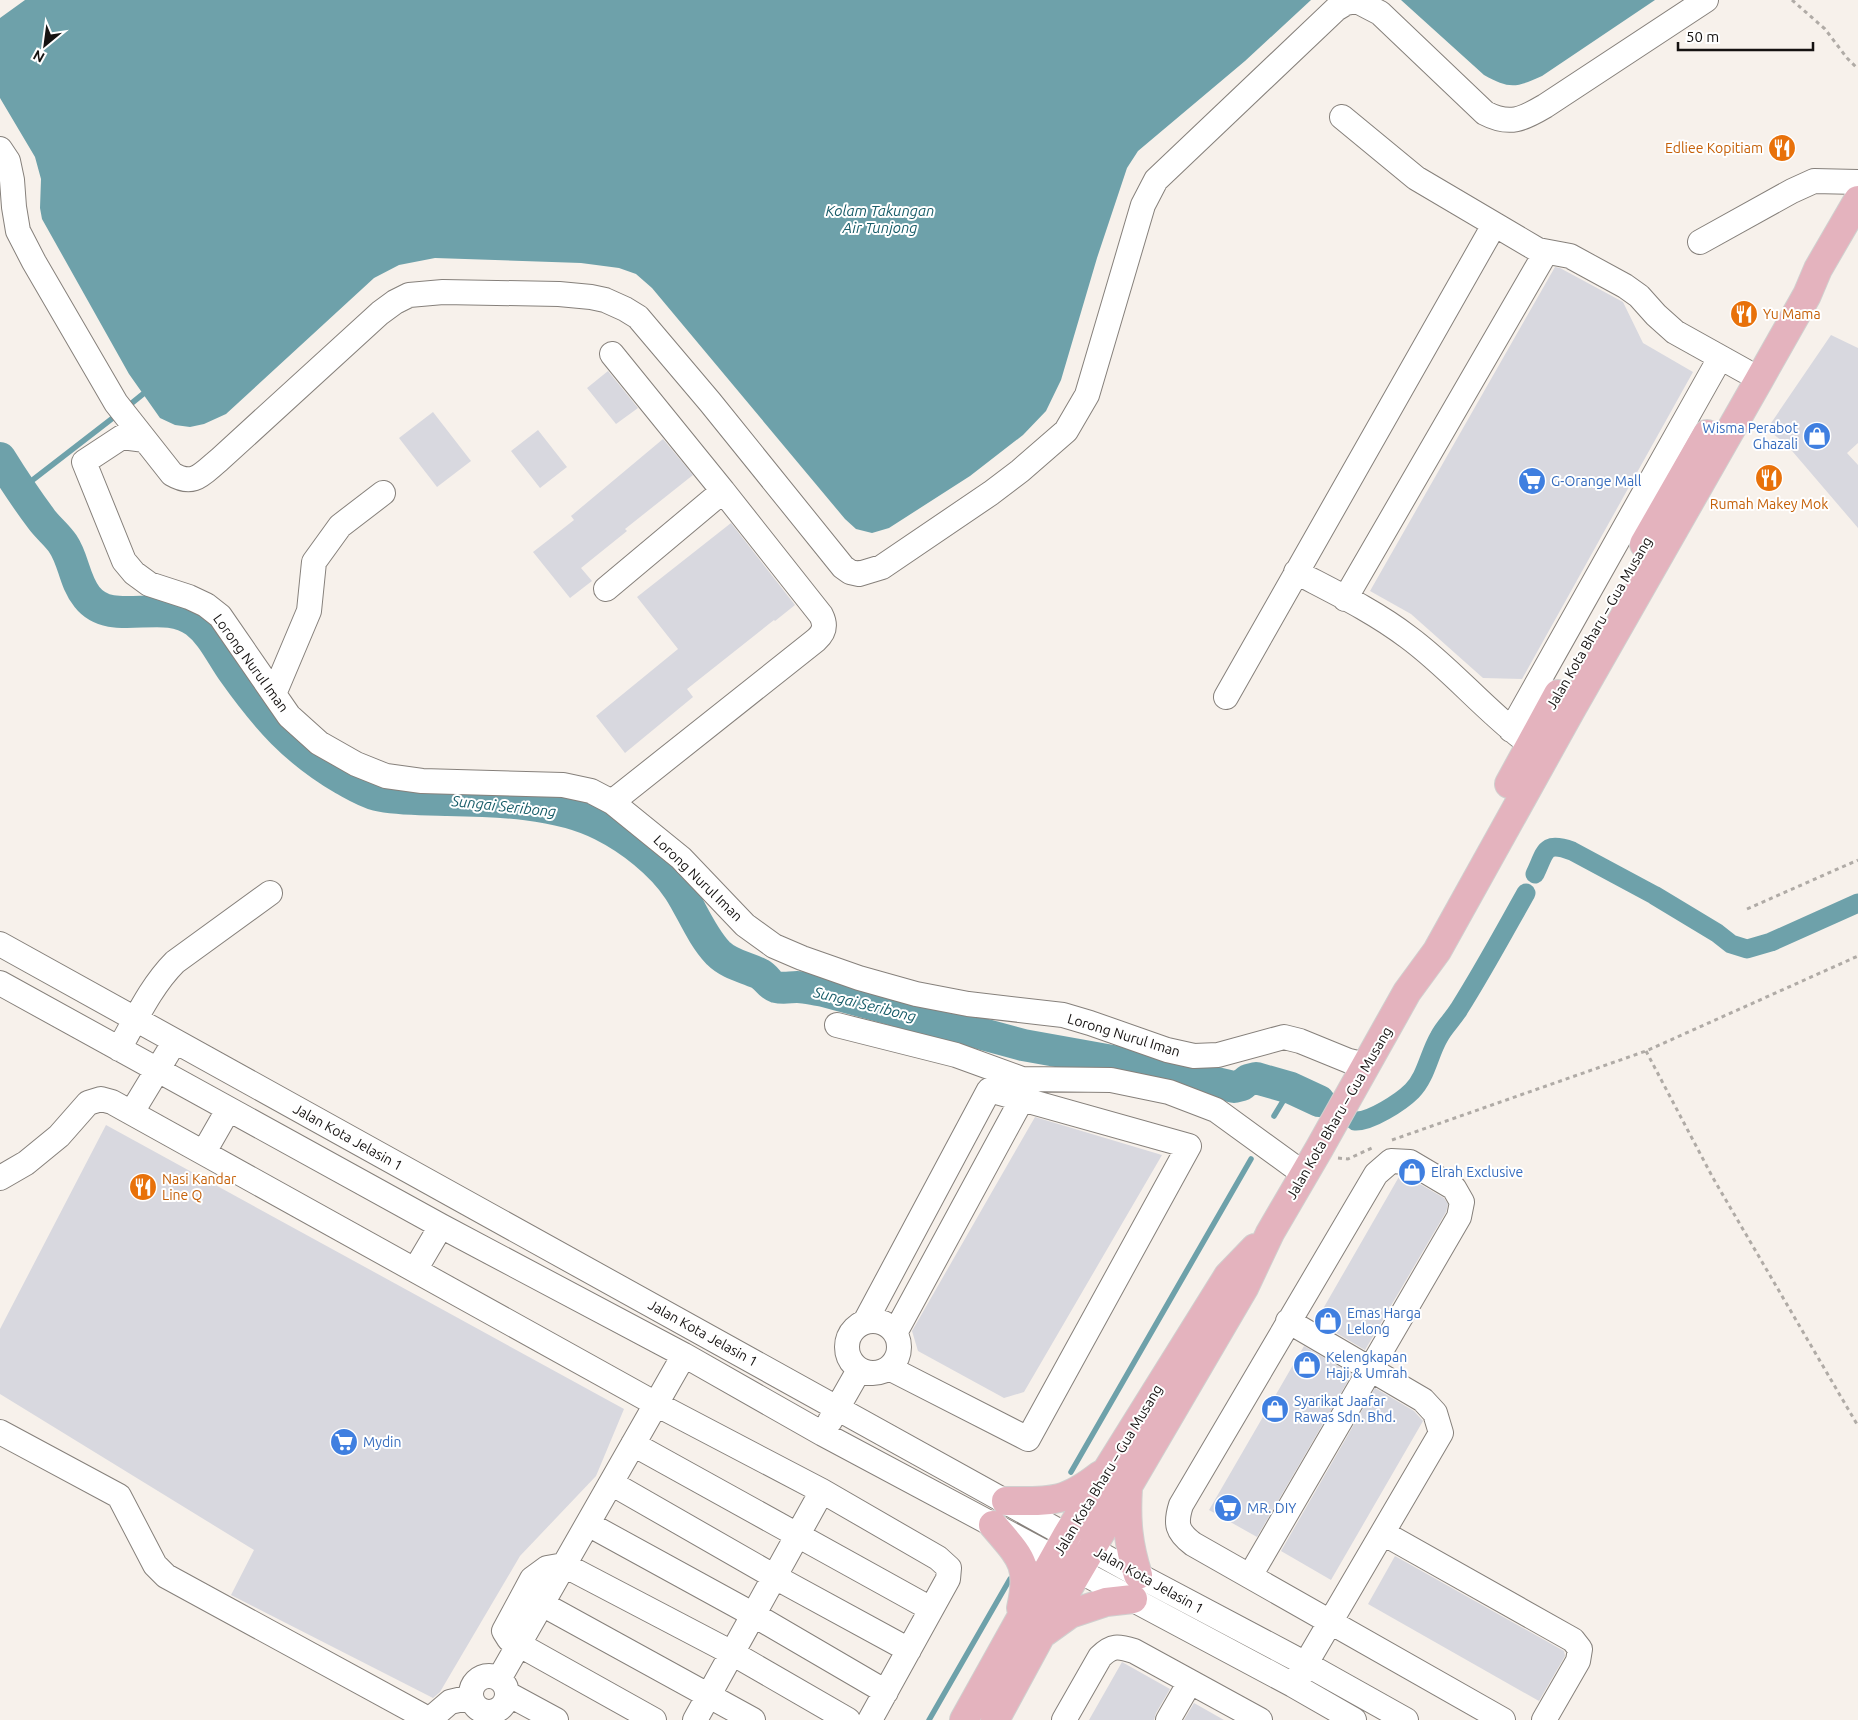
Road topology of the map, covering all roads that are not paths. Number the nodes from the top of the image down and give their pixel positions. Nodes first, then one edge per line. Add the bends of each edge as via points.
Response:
1 (1706, 0) edge
2 (1342, 117) dead end
3 (0, 149) edge
4 (1858, 182) edge
5 (1858, 200) edge
6 (1494, 225) junction
7 (1700, 242) dead end
8 (1546, 252) junction
9 (1818, 269) junction
10 (612, 354) dead end
11 (1720, 358) junction
12 (1745, 371) junction
13 (144, 440) junction
14 (723, 491) junction
15 (384, 493) dead end
16 (1296, 572) junction
17 (606, 589) dead end
18 (1345, 599) junction
19 (274, 694) junction
20 (1226, 697) dead end
21 (1553, 700) junction
22 (1529, 743) junction
23 (612, 802) junction
24 (270, 893) dead end
25 (0, 944) edge
26 (0, 983) edge
27 (136, 1019) junction
28 (838, 1025) dead end
29 (175, 1041) junction
30 (119, 1049) junction
31 (1366, 1065) junction
32 (159, 1071) junction
33 (1022, 1099) junction
34 (228, 1110) junction
35 (132, 1112) junction
36 (204, 1152) junction
37 (1304, 1174) junction
38 (0, 1178) edge
39 (441, 1226) junction
40 (415, 1270) junction
41 (1288, 1321) junction
42 (865, 1322) junction
43 (895, 1333) junction
44 (684, 1355) junction
45 (889, 1368) junction
46 (1370, 1368) junction
47 (859, 1370) junction
48 (656, 1404) junction
49 (838, 1407) junction
50 (0, 1432) edge
51 (823, 1434) junction
52 (633, 1444) junction
53 (1117, 1477) junction
54 (611, 1483) junction
55 (822, 1491) junction
56 (1006, 1501) junction
57 (588, 1524) junction
58 (993, 1524) junction
59 (1383, 1533) junction
60 (1067, 1535) junction
61 (797, 1536) junction
62 (1092, 1548) junction
63 (1054, 1558) junction
64 (564, 1565) junction
65 (1078, 1572) junction
66 (1250, 1576) junction
67 (774, 1577) junction
68 (1135, 1587) junction
69 (542, 1604) junction
70 (932, 1609) junction
71 (754, 1614) junction
72 (1331, 1621) junction
73 (1017, 1622) junction
74 (1041, 1635) junction
75 (519, 1645) junction
76 (909, 1650) junction
77 (732, 1653) junction
78 (1306, 1664) junction
79 (1190, 1682) junction
80 (1294, 1686) junction
81 (886, 1692) junction
82 (708, 1695) junction
83 (471, 1697) junction
84 (502, 1701) edge
85 (430, 1720) edge
86 (556, 1720) edge
87 (654, 1720) edge
88 (695, 1720) edge
89 (753, 1720) edge
90 (848, 1720) edge
91 (870, 1720) edge
92 (964, 1720) edge
93 (995, 1720) edge
94 (1064, 1720) edge
95 (1168, 1720) edge
96 (1260, 1720) edge
97 (1354, 1720) edge
98 (1406, 1720) edge
99 (1503, 1720) edge
100 (1544, 1720) edge

1 - 13 street via 1545,106 1523,118 1511,120 1485,113 1380,13 1357,1 1336,9 1156,180 1143,206 1087,395 1066,431 991,493 882,568 870,572 859,574 844,567 638,317 615,304 591,297 443,292 409,295 380,313 198,477 187,480 172,474
2 - 6 street via 1416,178
3 - 13 street via 8,161 18,231 122,412
4 - 7 street via 1814,181
5 - 9 main road, Jalan Kota Bharu – Gua Musang
6 - 8 street
6 - 16 street
8 - 11 street via 1570,256 1625,286 1675,332
8 - 18 street
9 - 12 main road, Jalan Kota Bharu – Gua Musang via 1800,288
9 - 21 main road, Jalan Kota Bharu – Gua Musang via 1769,363
10 - 14 street
11 - 12 street
11 - 21 street
12 - 21 main road, Jalan Kota Bharu – Gua Musang
13 - 19 street, Lorong Nurul Iman via 122,437 84,462 124,561 149,584 189,597 220,616
14 - 17 street
14 - 23 street via 821,615 824,629 816,640
15 - 19 street via 340,526 314,562 309,611
16 - 18 street
16 - 20 street
18 - 22 street via 1415,642
19 - 23 street, Lorong Nurul Iman via 289,716 319,742 356,764 386,776 422,781 563,785 591,791
21 - 22 main road, Jalan Kota Bharu – Gua Musang
22 - 31 main road, Jalan Kota Bharu – Gua Musang via 1415,965 1407,992
23 - 31 street, Lorong Nurul Iman via 681,858 745,925 774,946 859,978 968,1004 1063,1016 1194,1056 1218,1055 1284,1037
24 - 27 street via 175,962 156,984
25 - 27 street, Jalan Kota Jelasin 1
26 - 30 street
27 - 29 street, Jalan Kota Jelasin 1
27 - 30 street
28 - 37 street via 956,1055 1022,1079 1111,1080 1169,1092 1216,1110
29 - 32 street
29 - 49 street, Jalan Kota Jelasin 1
30 - 32 street
31 - 37 main road, Jalan Kota Bharu – Gua Musang
32 - 34 street
32 - 35 street
33 - 42 street via 989,1090
33 - 43 street
33 - 45 street via 1189,1146 1028,1439
34 - 36 street
34 - 39 street
35 - 36 street
35 - 38 street via 101,1099 88,1103 59,1136 26,1163
36 - 40 street
37 - 53 main road, Jalan Kota Bharu – Gua Musang via 1270,1233 1244,1288
39 - 40 street
39 - 44 street
40 - 48 street
41 - 46 street
41 - 46 street via 1376,1174 1391,1162 1410,1162 1454,1188 1462,1202 1459,1217
41 - 66 street via 1181,1505 1178,1516 1182,1536
42 - 43 street via 882,1322
42 - 47 street via 857,1326 847,1340 846,1348 852,1364
43 - 45 street via 900,1348 895,1363
44 - 48 street
44 - 51 street
45 - 47 street via 875,1374
46 - 59 street via 1423,1400 1435,1413 1441,1433
46 - 66 street
47 - 49 street
48 - 52 street
48 - 55 street
49 - 51 street
49 - 56 street, Jalan Kota Jelasin 1
50 - 85 street via 119,1496 155,1565 166,1576
51 - 58 street
52 - 54 street
52 - 61 street
53 - 56 main road via 1049,1501
53 - 60 main road, Jalan Kota Bharu – Gua Musang
53 - 62 main road, Jalan Kota Bharu – Gua Musang
53 - 68 main road via 1126,1510
54 - 57 street
54 - 67 street
55 - 61 street
55 - 70 street via 938,1558 949,1568 948,1579
56 - 60 street, Jalan Kota Jelasin 1
57 - 64 street
57 - 71 street
58 - 63 street
58 - 73 main road via 1024,1567 1025,1590
59 - 72 street
59 - 100 street via 1573,1640 1580,1649 1578,1662
60 - 62 street, Jalan Kota Jelasin 1
60 - 63 main road, Jalan Kota Bharu – Gua Musang
61 - 67 street
61 - 70 street
62 - 65 main road, Jalan Kota Bharu – Gua Musang
62 - 68 street, Jalan Kota Jelasin 1
63 - 65 street
63 - 73 main road, Jalan Kota Bharu – Gua Musang
64 - 69 street
64 - 75 street via 547,1568 532,1579 504,1632
64 - 77 street
65 - 68 street
65 - 74 main road, Jalan Kota Bharu – Gua Musang
66 - 72 street
67 - 71 street
67 - 76 street
68 - 74 main road via 1106,1602 1070,1614
68 - 78 street, Jalan Kota Jelasin 1
68 - 80 street
69 - 75 street
69 - 82 street
70 - 76 street
71 - 77 street
71 - 81 street
72 - 78 street
72 - 99 street
73 - 92 main road, Jalan Kota Bharu – Gua Musang
74 - 93 main road, Jalan Kota Bharu – Gua Musang
75 - 84 street
75 - 87 street
76 - 81 street
77 - 82 street
77 - 90 street
78 - 80 street
78 - 98 street, Jalan Kota Jelasin 1
79 - 94 street via 1134,1651 1121,1646 1108,1648
79 - 95 street
79 - 96 street
80 - 97 street
81 - 91 street
82 - 88 street
82 - 89 street
83 - 84 street via 481,1711 487,1712
83 - 84 street via 473,1685 488,1675
83 - 85 street via 450,1702
84 - 86 street

